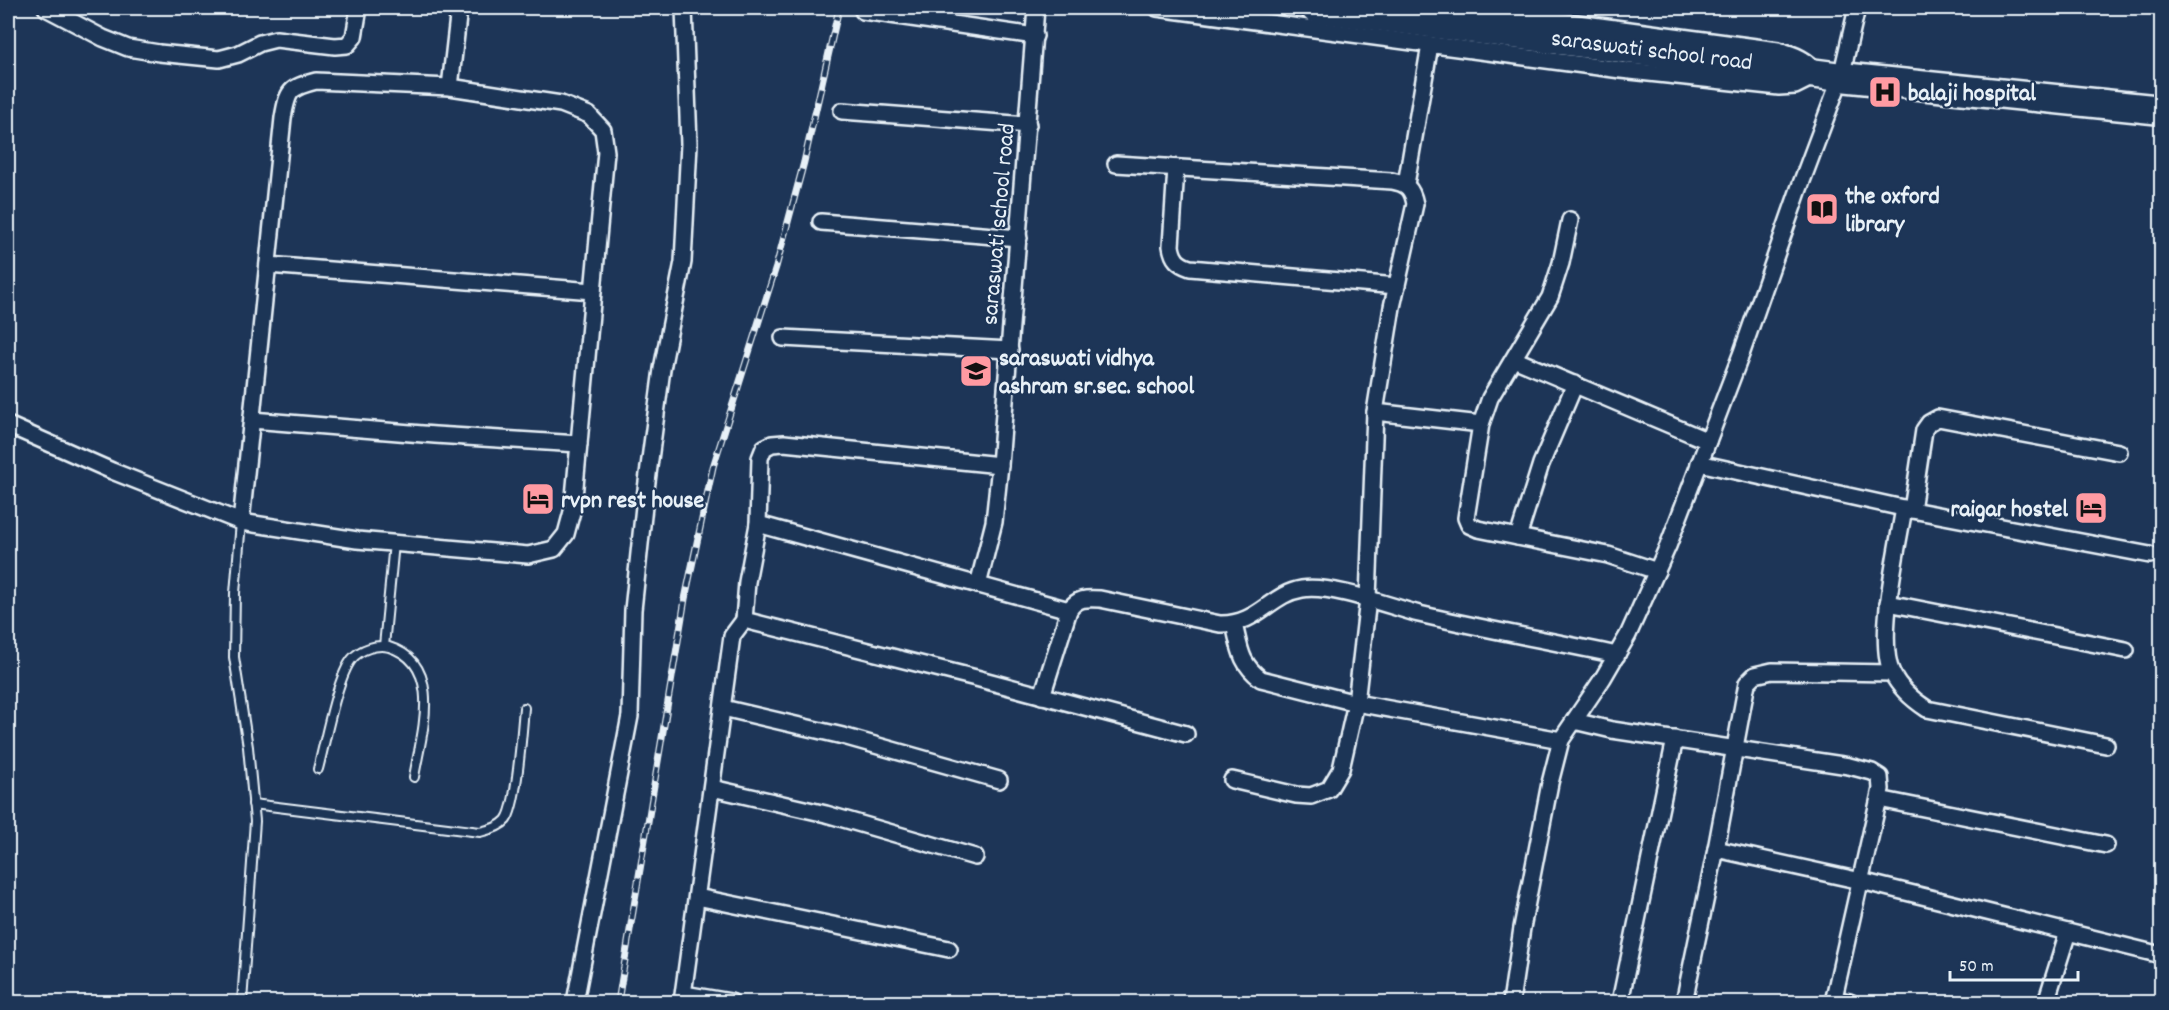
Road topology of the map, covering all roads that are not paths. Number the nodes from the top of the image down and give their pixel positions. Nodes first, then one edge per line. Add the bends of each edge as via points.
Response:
1 (46, 8) edge
2 (359, 8) edge
3 (459, 8) edge
4 (684, 8) edge
5 (1036, 8) edge
6 (1157, 8) edge
7 (1316, 8) edge
8 (1446, 8) edge
9 (1857, 8) edge
10 (862, 11) dead end
11 (1035, 36) junction
12 (1430, 45) junction
13 (1830, 76) junction
14 (450, 87) junction
15 (2162, 110) edge
16 (842, 111) dead end
17 (1028, 125) junction
18 (1116, 164) dead end
19 (1176, 168) junction
20 (1406, 184) junction
21 (1570, 220) dead end
22 (821, 222) dead end
23 (1018, 237) junction
24 (268, 265) junction
25 (1396, 286) junction
26 (593, 291) junction
27 (783, 338) dead end
28 (1010, 350) junction
29 (1514, 358) junction
30 (1575, 384) junction
31 (1376, 412) junction
32 (252, 420) junction
33 (1481, 424) junction
34 (8, 425) edge
35 (1708, 441) junction
36 (579, 444) junction
37 (2119, 452) dead end
38 (1700, 463) junction
39 (1000, 465) junction
40 (1908, 509) junction
41 (241, 522) junction
42 (758, 524) junction
43 (1518, 537) junction
44 (394, 543) junction
45 (2150, 555) dead end
46 (1657, 571) junction
47 (978, 585) junction
48 (1368, 599) junction
49 (1888, 603) junction
50 (1069, 610) junction
51 (744, 620) junction
52 (1234, 624) junction
53 (384, 646) junction
54 (2126, 650) dead end
55 (1617, 655) junction
56 (1892, 673) junction
57 (1042, 696) junction
58 (1356, 703) junction
59 (524, 708) dead end
60 (723, 708) junction
61 (1574, 721) junction
62 (1186, 734) dead end
63 (1675, 739) junction
64 (1561, 740) junction
65 (2106, 745) dead end
66 (1735, 748) junction
67 (318, 769) dead end
68 (414, 777) dead end
69 (999, 780) dead end
70 (1232, 780) dead end
71 (712, 788) junction
72 (1879, 799) junction
73 (253, 804) junction
74 (2106, 845) dead end
75 (1716, 849) junction
76 (975, 857) dead end
77 (1860, 881) junction
78 (697, 897) junction
79 (2068, 932) junction
80 (949, 949) dead end
81 (2162, 958) edge
82 (683, 998) edge
83 (1833, 1001) edge
84 (242, 1002) edge
85 (575, 1002) edge
86 (731, 1002) edge
87 (1511, 1002) edge
88 (1620, 1002) edge
89 (1684, 1002) edge
90 (1850, 1002) edge
91 (2046, 1002) edge

1 - 2 street via 128,48 219,59 276,39 347,45 354,37
3 - 14 street
4 - 85 street via 689,144 683,262 662,369 645,496 633,610 630,716
5 - 11 street, saraswati school road
6 - 12 street, saraswati school road
7 - 13 highway
8 - 13 street via 1778,51 1798,56
9 - 13 street
10 - 11 street
11 - 17 street, saraswati school road
12 - 13 street, saraswati school road via 1779,87
12 - 20 street
13 - 15 highway
13 - 35 street
14 - 24 street via 316,81 295,86 286,98
14 - 26 street via 561,104 589,115 603,129 606,152
16 - 17 street
17 - 23 street, saraswati school road
18 - 19 street
19 - 20 street
19 - 25 street via 1171,246 1173,257 1181,265
20 - 25 street via 1413,191 1415,204
21 - 29 street via 1550,297
22 - 23 street
23 - 28 street, saraswati school road
24 - 26 street
24 - 32 street
25 - 31 street
26 - 36 street
27 - 28 street
28 - 39 street, saraswati school road
29 - 30 street
29 - 33 street via 1490,398
30 - 35 street
30 - 43 street via 1541,464
31 - 33 street
31 - 48 street
32 - 36 street
32 - 41 street
33 - 43 street via 1466,518 1469,525 1478,529
34 - 41 street
35 - 38 street
36 - 44 street via 573,508 566,534 554,549 528,555
37 - 40 street via 1938,418 1924,430
38 - 40 street
38 - 46 street
39 - 42 street via 772,444 764,448 760,458
39 - 47 street, saraswati school road via 994,522
40 - 45 street
40 - 49 street
41 - 44 street
41 - 73 lane via 234,657 249,747
42 - 47 street
42 - 51 street
43 - 46 street via 1608,555
44 - 53 lane
46 - 55 street
47 - 50 street
48 - 52 street via 1323,589 1302,589
48 - 55 street
48 - 58 street
49 - 54 street
49 - 56 street via 1886,651
50 - 52 street via 1074,602 1085,598 1100,599
50 - 57 street
51 - 57 street
51 - 60 street via 732,636
52 - 58 street via 1242,657 1261,679
53 - 67 lane via 368,648 352,658 341,681
53 - 68 lane via 401,651 416,664 425,685 424,720
55 - 61 street
56 - 65 street via 1910,698 1927,709
56 - 66 street via 1772,671 1755,675 1747,683
57 - 62 street
58 - 64 street
58 - 70 street via 1341,769 1329,789 1311,796
59 - 73 lane via 514,795 506,819 492,829 480,832
60 - 69 street via 843,736
60 - 71 street
61 - 63 street
61 - 64 street
63 - 66 street
63 - 88 street
64 - 87 street via 1526,905
66 - 72 street via 1872,772 1880,777
66 - 75 street
71 - 76 street via 826,814
71 - 78 street
72 - 74 street
72 - 77 street
73 - 84 lane
75 - 77 street
75 - 89 street
77 - 79 street
77 - 83 street
78 - 80 street
78 - 82 street
79 - 81 street
79 - 91 street
82 - 86 street
83 - 90 street

